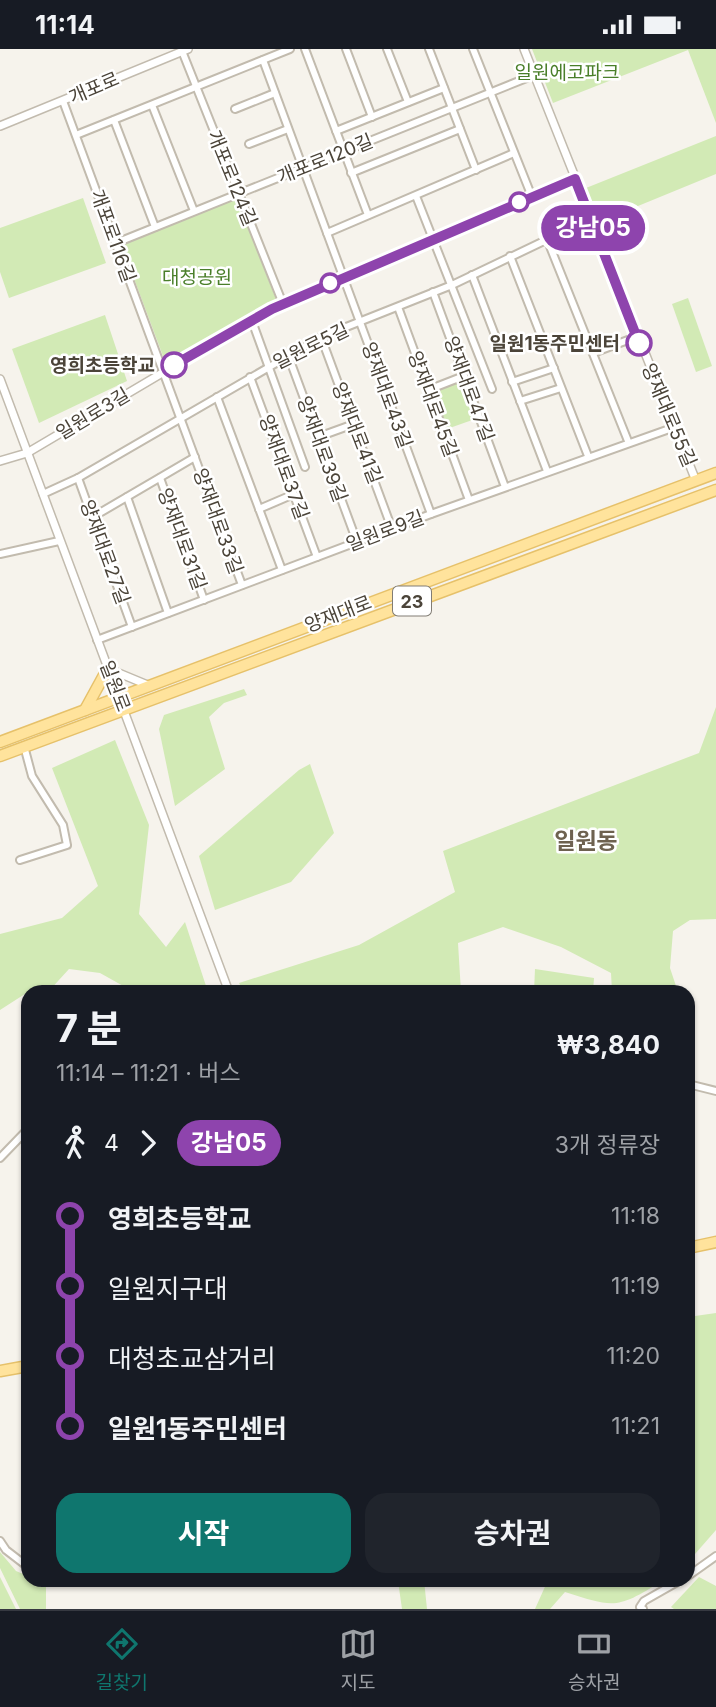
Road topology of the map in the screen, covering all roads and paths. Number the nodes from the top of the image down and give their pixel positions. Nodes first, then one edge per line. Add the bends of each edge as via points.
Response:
1 (290, 49) edge
2 (305, 49) edge
3 (346, 49) edge
4 (387, 49) edge
5 (429, 49) edge
6 (473, 49) edge
7 (524, 49) edge
8 (185, 50) edge
9 (263, 60) junction
10 (534, 75) junction
11 (196, 87) junction
12 (444, 88) junction
13 (275, 93) junction
14 (491, 93) junction
15 (64, 101) junction
16 (408, 102) junction
17 (152, 105) junction
18 (452, 108) junction
19 (235, 109) dead end
20 (372, 117) junction
21 (114, 120) junction
22 (0, 127) edge
23 (288, 129) junction
24 (460, 129) junction
25 (336, 131) junction
26 (76, 135) junction
27 (249, 144) dead end
28 (343, 153) junction
29 (514, 153) junction
30 (303, 169) junction
31 (476, 170) junction
32 (351, 173) junction
33 (575, 179) junction
34 (238, 193) junction
35 (416, 196) junction
36 (532, 197) junction
37 (194, 211) junction
38 (368, 215) junction
39 (590, 219) junction
40 (155, 227) junction
41 (327, 233) junction
42 (435, 238) junction
43 (547, 239) junction
44 (116, 243) junction
45 (510, 256) junction
46 (472, 275) junction
47 (343, 277) junction
48 (452, 285) junction
49 (433, 292) junction
50 (283, 304) junction
51 (398, 307) junction
52 (252, 321) junction
53 (360, 322) junction
54 (321, 337) junction
55 (636, 337) junction
56 (593, 353) junction
57 (288, 355) junction
58 (270, 365) junction
59 (554, 368) junction
60 (163, 372) junction
61 (464, 376) junction
62 (250, 377) junction
63 (0, 379) edge
64 (512, 382) junction
65 (562, 388) junction
66 (492, 389) dead end
67 (428, 390) junction
68 (217, 397) junction
69 (520, 401) junction
70 (181, 419) junction
71 (354, 424) junction
72 (675, 427) junction
73 (318, 437) junction
74 (628, 441) junction
75 (27, 453) junction
76 (588, 456) junction
77 (195, 457) junction
78 (0, 461) edge
79 (305, 467) dead end
80 (547, 471) junction
81 (716, 473) edge
82 (78, 478) junction
83 (160, 478) junction
84 (696, 481) junction
85 (505, 487) junction
86 (716, 490) edge
87 (43, 494) junction
88 (294, 494) junction
89 (702, 496) junction
90 (127, 497) junction
91 (469, 500) junction
92 (259, 509) junction
93 (431, 514) junction
94 (91, 518) junction
95 (392, 529) junction
96 (59, 541) junction
97 (356, 542) junction
98 (0, 554) edge
99 (317, 557) junction
100 (282, 570) junction
101 (242, 585) junction
102 (204, 600) junction
103 (168, 613) junction
104 (132, 627) junction
105 (97, 640) junction
106 (108, 668) junction
107 (154, 686) junction
108 (122, 703) junction
109 (84, 712) junction
110 (0, 742) edge
111 (24, 746) junction
112 (0, 756) edge
113 (20, 860) dead end
114 (226, 985) edge
115 (695, 1086) edge
116 (716, 1091) edge
117 (21, 1136) edge
118 (0, 1159) edge
119 (716, 1242) edge
120 (695, 1246) edge
121 (21, 1367) edge
122 (0, 1371) edge
123 (0, 1541) edge
124 (716, 1556) edge
125 (21, 1562) edge
126 (695, 1571) edge
127 (669, 1587) edge
128 (643, 1609) edge

1 - 9 street
2 - 25 street
3 - 20 street
4 - 16 street
5 - 12 street
6 - 14 street
7 - 10 street, 양재대로55길
8 - 11 street, 개포로124길
8 - 15 street, 개포로
9 - 11 street
9 - 13 street, 양재대로43길
10 - 14 street, 개포로120길
10 - 33 street, 양재대로55길
11 - 17 street
11 - 34 street, 개포로124길
12 - 16 street
12 - 18 street
13 - 19 street
13 - 23 street, 양재대로43길
14 - 18 street, 개포로120길
14 - 29 street
15 - 22 street, 개포로
15 - 26 street, 개포로116길
16 - 20 street
17 - 21 street
17 - 37 street
18 - 24 street
18 - 28 street, 개포로120길
20 - 25 street
21 - 26 street
21 - 40 street
23 - 27 street
23 - 30 street, 양재대로43길
24 - 31 street
24 - 32 street
25 - 28 street
26 - 44 street, 개포로116길
28 - 30 street, 개포로120길
28 - 32 street
29 - 31 street
29 - 36 street
30 - 34 street, 개포로120길
30 - 41 street, 양재대로43길
31 - 35 street
32 - 38 street
33 - 36 street, 일원로3길
33 - 39 street, 양재대로55길
34 - 37 street, 개포로120길
34 - 50 street, 개포로124길
35 - 38 street
35 - 42 street
36 - 42 street, 일원로3길
37 - 40 street, 개포로120길
38 - 41 street
39 - 43 street, 일원로5길
39 - 55 street, 양재대로55길
40 - 44 street, 개포로120길
41 - 47 street, 양재대로43길
42 - 47 street, 일원로3길
42 - 48 street
43 - 45 street, 일원로5길
43 - 56 street
44 - 60 street, 개포로116길
45 - 46 street, 일원로5길
45 - 59 street
46 - 48 street, 일원로5길
46 - 64 street
47 - 50 street, 일원로3길
47 - 53 street, 양재대로43길
48 - 49 street, 일원로5길
48 - 66 street
49 - 51 street, 일원로5길
49 - 61 street, 양재대로47길
50 - 52 street, 일원로3길
51 - 53 street, 일원로5길
51 - 67 street, 양재대로45길
52 - 58 street
52 - 60 street, 일원로3길
53 - 54 street, 일원로5길
53 - 93 street, 양재대로43길
54 - 57 street, 일원로5길
54 - 71 street, 양재대로41길
55 - 56 street
55 - 72 street, 양재대로55길
56 - 74 street
57 - 58 street, 일원로5길
57 - 73 street, 양재대로39길
58 - 62 street, 일원로5길
58 - 79 street
59 - 64 street
59 - 65 street
60 - 70 street, 양재대로33길
60 - 75 street, 일원로3길
61 - 67 street
61 - 85 street, 양재대로47길
62 - 68 street, 일원로5길
62 - 88 street, 양재대로37길
63 - 75 street, 일원로
64 - 69 street
65 - 69 street
65 - 76 street
67 - 91 street, 양재대로45길
68 - 70 street, 일원로5길
68 - 92 street
69 - 80 street
70 - 77 street, 양재대로33길
70 - 82 street, 일원로5길
71 - 73 street
71 - 95 street, 양재대로41길
72 - 74 street, 일원로9길
72 - 84 street, 양재대로55길
73 - 97 street, 양재대로39길
74 - 76 street, 일원로9길
75 - 78 street, 일원로3길
75 - 87 street, 일원로
76 - 80 street, 일원로9길
77 - 83 street, 양재대로33길
77 - 101 street, 양재대로33길
80 - 85 street, 일원로9길
81 - 84 main road, 양재대로 / 23
82 - 87 street, 일원로5길
82 - 94 street, 양재대로27길
83 - 90 street, 양재대로33길
83 - 102 street, 양재대로31길
84 - 89 street, 양재대로55길
84 - 107 main road, 양재대로 / 23
85 - 91 street, 일원로9길
86 - 89 main road, 양재대로 / 23
87 - 96 street, 일원로
88 - 92 street
88 - 99 street, 양재대로37길
89 - 108 main road, 양재대로 / 23
90 - 94 street, 양재대로33길
90 - 103 street
91 - 93 street, 일원로9길
92 - 100 street
93 - 95 street, 일원로9길
94 - 104 street, 양재대로27길
95 - 97 street, 일원로9길
96 - 98 street
96 - 105 street, 일원로
97 - 99 street, 일원로9길
99 - 100 street, 일원로9길
100 - 101 street, 일원로9길
101 - 102 street, 일원로9길
102 - 103 street, 일원로9길
103 - 104 street, 일원로9길
104 - 105 street, 일원로9길
105 - 106 street, 일원로
106 - 107 street
106 - 108 street, 일원로
106 - 109 main road
107 - 108 main road, 양재대로 / 23
108 - 109 main road, 양재대로 / 23
108 - 111 main road, 양재대로 / 23
108 - 114 street, 일원로
109 - 110 main road, 양재대로 / 23
111 - 112 main road, 양재대로 / 23
111 - 113 street via 32,776 63,825 67,845
115 - 116 street
117 - 118 street
119 - 120 main road
121 - 122 main road
123 - 125 street
124 - 126 street
127 - 128 street via 644,1601

